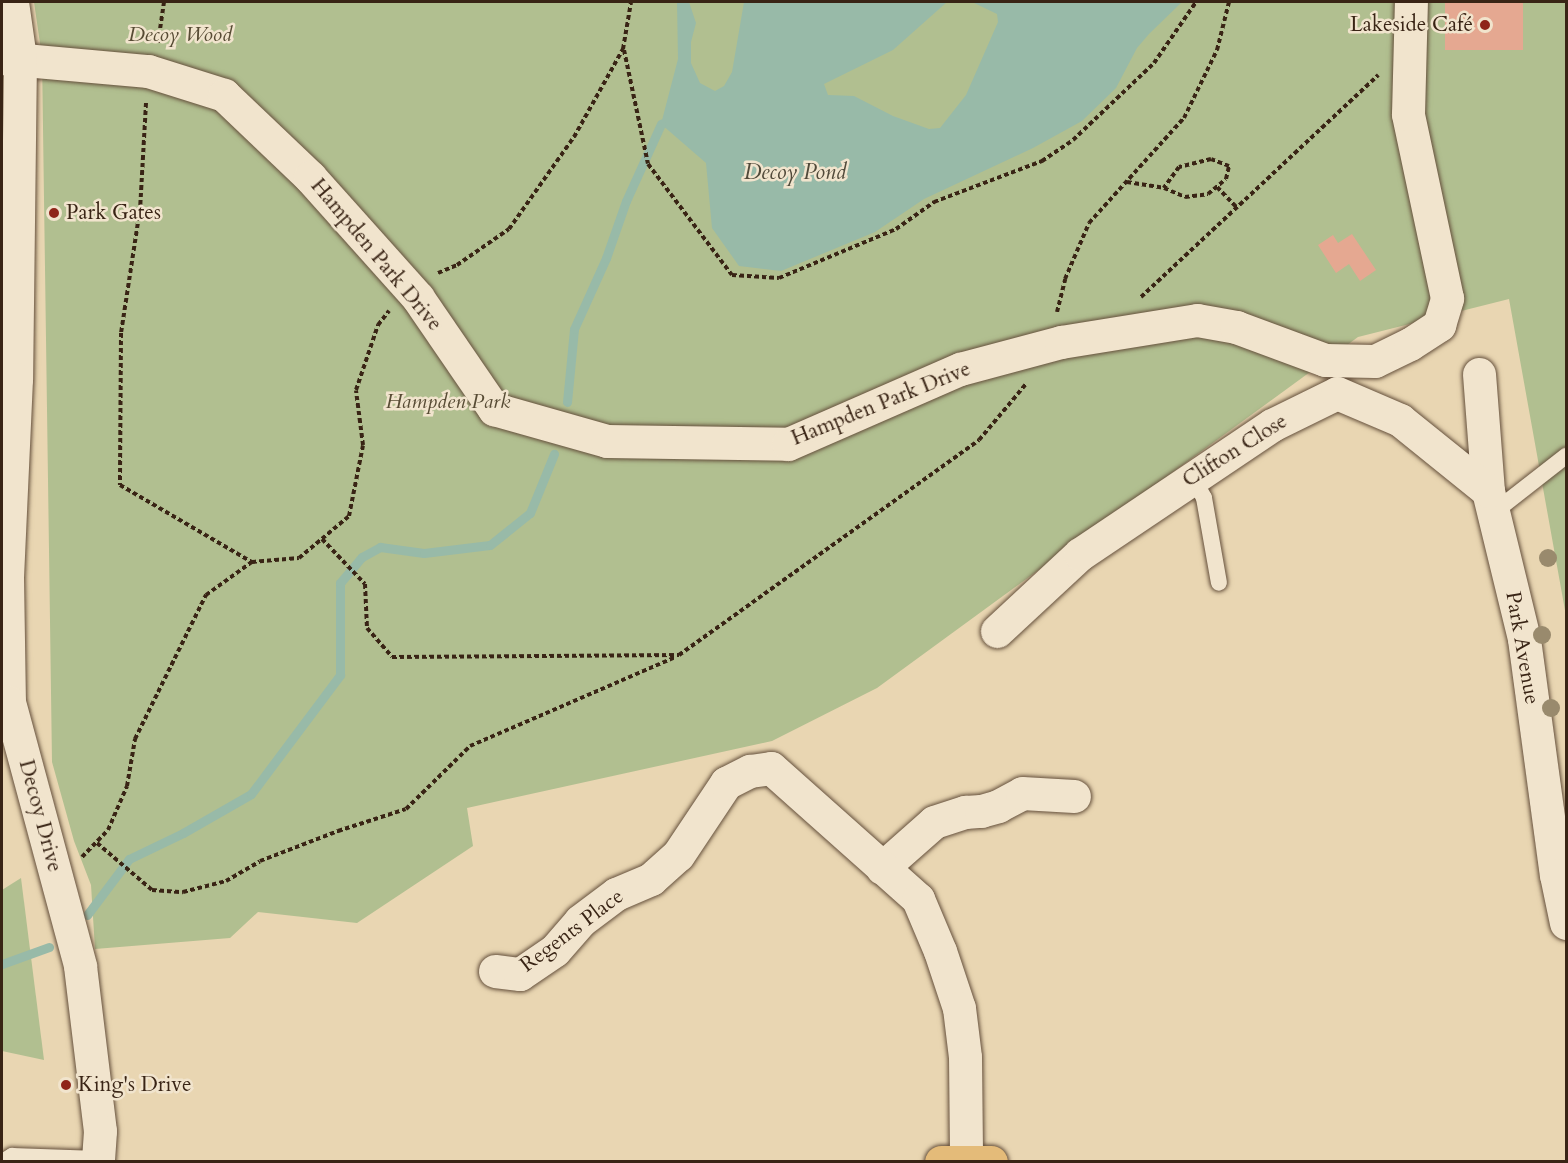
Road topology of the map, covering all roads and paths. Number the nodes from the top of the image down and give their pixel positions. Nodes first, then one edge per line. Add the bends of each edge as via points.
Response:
1 (12, 2) edge
2 (164, 2) edge
3 (630, 2) edge
4 (1196, 2) edge
5 (1229, 2) edge
6 (1411, 2) edge
7 (1410, 45) junction
8 (623, 49) junction
9 (11, 58) edge
10 (148, 71) junction
11 (1126, 182) junction
12 (1217, 187) junction
13 (1164, 188) junction
14 (1236, 207) junction
15 (408, 286) junction
16 (1142, 295) dead end
17 (1061, 342) junction
18 (1479, 374) dead end
19 (1031, 377) dead end
20 (1566, 456) edge
21 (1192, 477) junction
22 (1491, 502) junction
23 (322, 539) junction
24 (252, 562) junction
25 (1219, 583) dead end
26 (997, 631) dead end
27 (679, 655) junction
28 (1074, 796) dead end
29 (97, 843) junction
30 (882, 868) junction
31 (57, 881) junction
32 (1566, 923) edge
33 (495, 971) dead end
34 (98, 1160) edge
35 (2, 1161) edge
36 (966, 1161) edge

1 - 9 street, Decoy Drive
2 - 10 path via 161,35
3 - 8 path
4 - 8 path via 1154,63 1073,140 1042,161 933,202 896,229 779,278 732,275 648,164
5 - 11 path via 1217,50 1184,118
6 - 7 street, Hampden Park Drive
7 - 14 path
7 - 17 street, Hampden Park Drive via 1408,114 1447,298 1439,325 1375,361 1325,360 1236,327 1197,320
8 - 15 path via 574,137 509,229 457,265
9 - 10 street, Hampden Park Drive
9 - 31 street, Decoy Drive via 16,379 7,577 9,702
10 - 15 street, Hampden Park Drive via 224,95 310,177
10 - 24 path via 140,209 122,333 120,485
11 - 13 path
11 - 17 path via 1089,223 1065,279 1056,316
12 - 13 path via 1208,194 1185,197
12 - 13 path via 1226,179 1229,166 1211,159 1179,167
12 - 14 path
14 - 16 path
15 - 17 street, Hampden Park Drive via 494,409 607,441 788,444 960,369
15 - 23 path via 378,325 356,390 363,445 349,516
18 - 22 street, Park Avenue
19 - 27 path via 979,440
20 - 22 lane
21 - 22 street, Clifton Close via 1272,424 1337,393 1400,420
21 - 25 lane via 1204,498
21 - 26 street, Clifton Close via 1080,554
22 - 32 street, Park Avenue via 1524,639
23 - 24 path via 299,558
23 - 27 path via 365,584 367,628 392,657
24 - 29 path via 206,595 135,739 127,786 108,830
27 - 29 path via 470,746 406,809 260,861 226,881 183,892 152,890
28 - 30 street via 1022,793 998,806 934,822
29 - 31 path
30 - 33 street, Regents Place via 771,768 750,771 726,783 678,855 651,879 616,894 580,921 555,950 520,974
30 - 36 street, Regents Place via 918,899 959,1008 965,1057
31 - 34 street, Decoy Drive via 80,966 100,1131
34 - 35 lane via 12,1156

